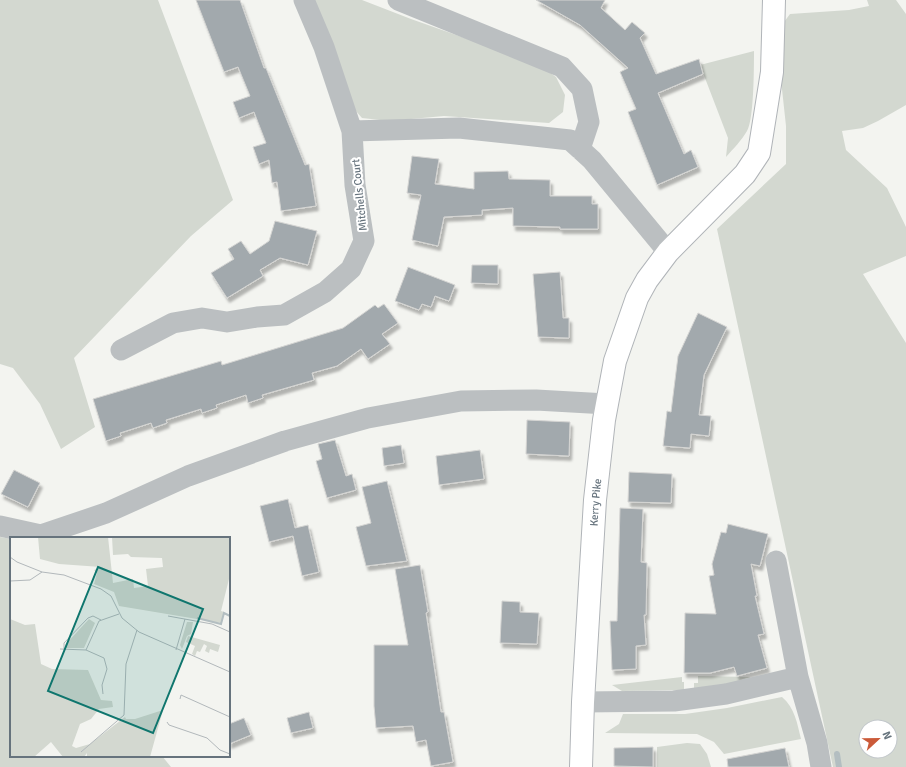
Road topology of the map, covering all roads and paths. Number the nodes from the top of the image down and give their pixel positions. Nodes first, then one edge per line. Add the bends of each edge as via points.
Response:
1 (304, 0) edge
2 (398, 0) edge
3 (774, 0) edge
4 (352, 131) junction
5 (580, 149) junction
6 (668, 252) junction
7 (121, 350) dead end
8 (607, 404) junction
9 (0, 526) edge
10 (776, 561) dead end
11 (798, 678) junction
12 (583, 702) junction
13 (581, 767) edge
14 (821, 767) edge

1 - 4 street, Mitchells Court via 324,47
2 - 5 street via 562,67 582,89 588,122
3 - 6 street, Kerry Pike via 772,72 759,153 745,174
4 - 5 street via 458,128 570,140
4 - 7 street, Mitchells Court via 355,184 364,241 351,269 325,292 284,315 227,322 202,318 172,323
5 - 6 street
6 - 8 street, Kerry Pike via 637,298 616,361
8 - 9 street via 536,400 461,401 368,418 277,444 188,476 106,513 41,535
8 - 12 street, Kerry Pike via 592,537
10 - 11 street
11 - 12 street via 726,694 682,700
11 - 14 street via 817,743
12 - 13 street, Kerry Pike

